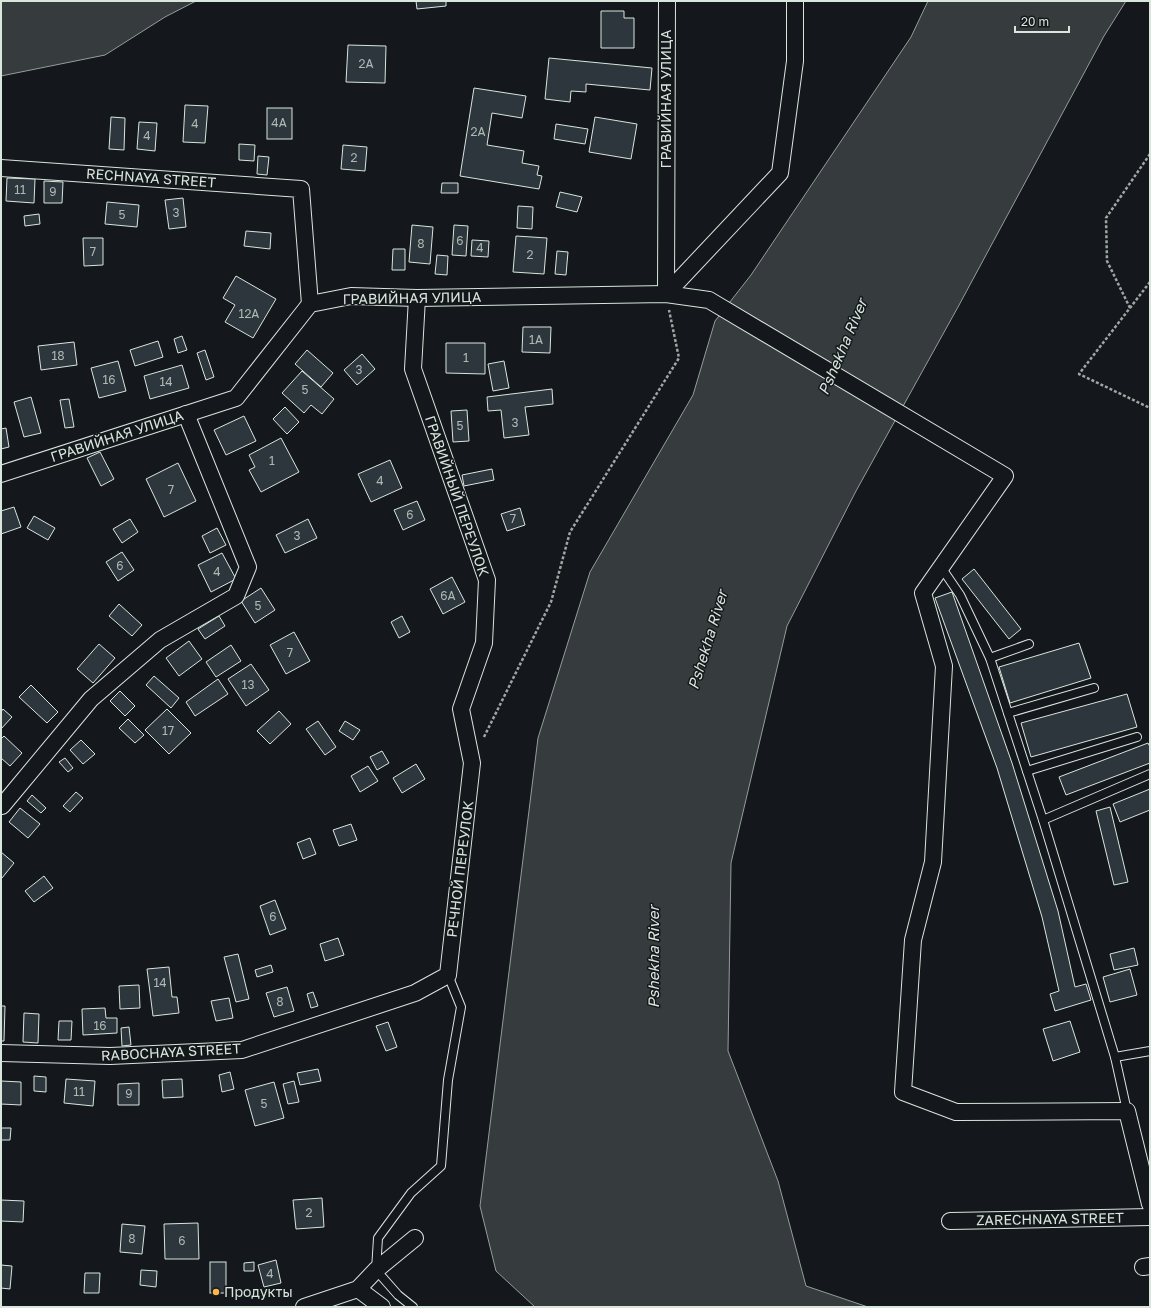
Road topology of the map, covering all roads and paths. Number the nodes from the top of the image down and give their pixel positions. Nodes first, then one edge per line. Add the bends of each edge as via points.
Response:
1 (667, 1) edge
2 (795, 1) edge
3 (1150, 154) edge
4 (1, 168) edge
5 (1150, 282) edge
6 (666, 294) junction
7 (418, 298) junction
8 (310, 304) junction
9 (1130, 308) junction
10 (1150, 408) edge
11 (186, 414) junction
12 (1, 474) edge
13 (940, 567) junction
14 (1029, 644) dead end
15 (990, 658) junction
16 (1094, 688) dead end
17 (1008, 713) junction
18 (1137, 737) dead end
19 (472, 763) junction
20 (1027, 772) junction
21 (1150, 774) edge
22 (1, 806) edge
23 (1043, 820) junction
24 (448, 975) junction
25 (1150, 1051) edge
26 (1, 1053) edge
27 (1115, 1057) junction
28 (1127, 1111) junction
29 (1150, 1204) edge
30 (1150, 1217) edge
31 (950, 1221) dead end
32 (415, 1238) dead end
33 (376, 1270) junction
34 (358, 1289) junction
35 (304, 1307) edge
36 (382, 1307) edge
37 (413, 1307) edge

1 - 6 street, ГРАВИЙНАЯ УЛИЦА
2 - 6 street via 795,61 780,173
3 - 9 path via 1106,218 1107,261
4 - 8 street, RECHNAYA STREET via 301,189
5 - 9 path
6 - 7 street, ГРАВИЙНАЯ УЛИЦА
6 - 13 street, ГРАВИЙНАЯ УЛИЦА via 709,300 1005,476
6 - 19 path via 679,358 570,532 551,602
7 - 8 street, ГРАВИЙНАЯ УЛИЦА via 351,296
7 - 19 street, ГРАВИЙНЫЙ ПЕРЕУЛОК via 413,368 487,580 484,643 461,709
8 - 11 street, ГРАВИЙНАЯ УЛИЦА via 236,398
9 - 10 path via 1079,374
11 - 12 street, ГРАВИЙНАЯ УЛИЦА
11 - 22 street via 248,567 236,596 160,640 92,699
13 - 15 lane via 960,595
13 - 28 street via 923,593 944,666 933,862 913,940 903,1092 956,1112
14 - 15 lane
15 - 17 lane
16 - 17 lane
17 - 20 lane
18 - 20 lane
19 - 24 street, РЕЧНОЙ ПЕРЕУЛОК
20 - 23 lane
21 - 23 lane
23 - 27 lane
24 - 26 street, RABOCHAYA STREET via 415,993 242,1050 110,1056
24 - 33 lane via 461,1006 448,1080 441,1166 411,1193 378,1238
25 - 27 lane
27 - 28 lane
28 - 29 street
30 - 31 street, ZARECHNAYA STREET
32 - 33 street
33 - 34 street
33 - 37 lane via 398,1295
34 - 35 street
34 - 36 street

